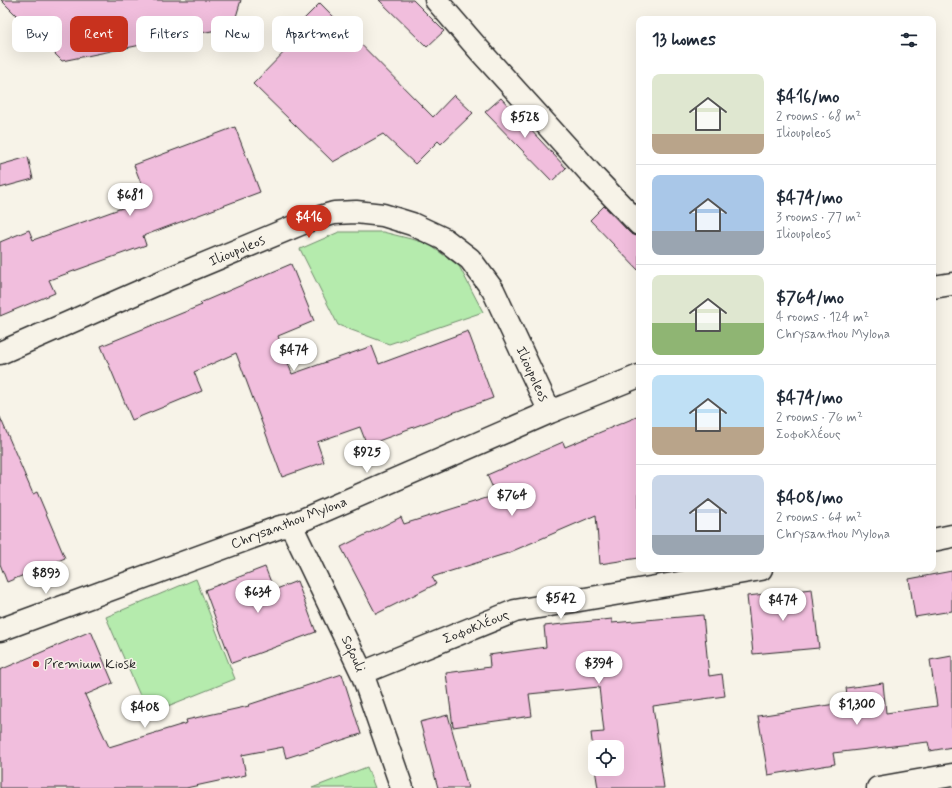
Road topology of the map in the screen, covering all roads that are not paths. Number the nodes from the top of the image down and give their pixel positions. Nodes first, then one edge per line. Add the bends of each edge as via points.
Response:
1 (436, 0) edge
2 (636, 221) edge
3 (952, 284) edge
4 (936, 287) edge
5 (0, 353) edge
6 (636, 377) edge
7 (550, 412) junction
8 (290, 525) junction
9 (952, 536) edge
10 (936, 539) edge
11 (744, 572) edge
12 (0, 630) edge
13 (362, 673) junction
14 (952, 775) edge
15 (402, 788) edge
16 (878, 788) edge

1 - 2 street via 592,176
3 - 4 street
5 - 7 street, Ilioupoleos via 310,220 334,213 383,214 444,239 470,259 493,290
6 - 7 street, Chrysanthou Mylona
7 - 8 street, Chrysanthou Mylona
8 - 12 street, Chrysanthou Mylona
8 - 13 street, Sofouli
9 - 10 street
11 - 13 street, Σοφοκλέους via 516,611
13 - 15 street, Sofouli
14 - 16 street

